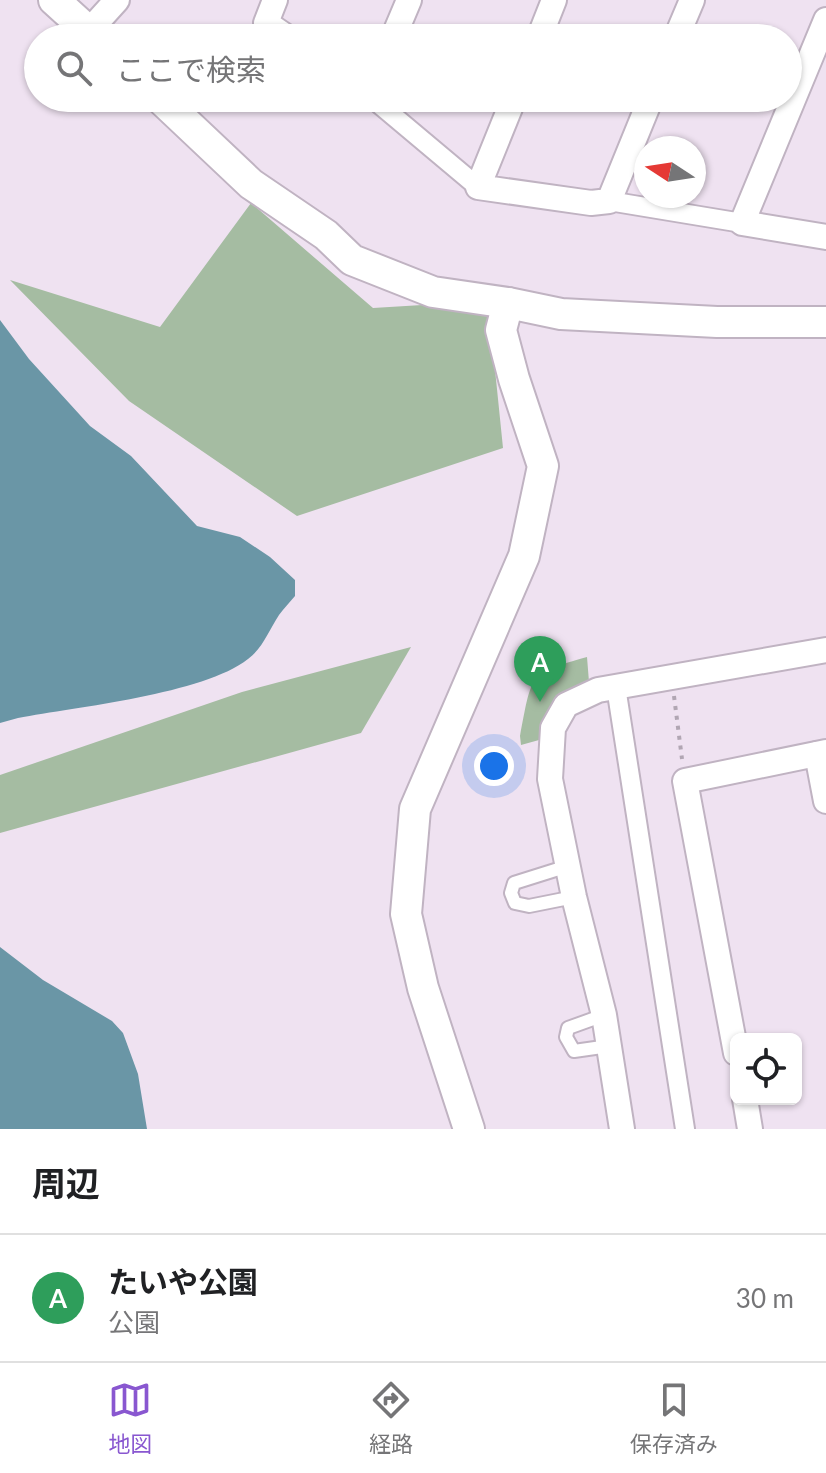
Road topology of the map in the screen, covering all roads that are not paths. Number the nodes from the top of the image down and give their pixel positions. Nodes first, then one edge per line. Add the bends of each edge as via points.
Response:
1 (54, 0) edge
2 (117, 0) edge
3 (275, 0) edge
4 (409, 0) edge
5 (554, 0) edge
6 (692, 0) edge
7 (826, 20) edge
8 (80, 24) edge
9 (100, 24) edge
10 (267, 24) edge
11 (399, 24) edge
12 (545, 24) edge
13 (682, 24) edge
14 (802, 78) edge
15 (175, 112) edge
16 (389, 112) edge
17 (508, 112) edge
18 (645, 112) edge
19 (788, 112) edge
20 (478, 187) junction
21 (609, 201) junction
22 (742, 223) junction
23 (826, 237) edge
24 (508, 303) junction
25 (826, 322) edge
26 (826, 650) edge
27 (616, 687) junction
28 (822, 753) edge
29 (826, 801) edge
30 (568, 866) junction
31 (574, 897) junction
32 (604, 1015) junction
33 (732, 1033) edge
34 (609, 1046) junction
35 (746, 1105) edge
36 (469, 1129) edge
37 (622, 1129) edge
38 (685, 1129) edge
39 (750, 1129) edge

1 - 8 street
2 - 9 street
3 - 10 street
4 - 11 street
5 - 12 street
6 - 13 street
7 - 14 street
15 - 24 street via 251,184 326,235 352,260 433,292
16 - 20 street
17 - 20 street
18 - 21 street
19 - 22 street
20 - 21 street
21 - 22 street
22 - 23 street
24 - 25 street via 561,314
24 - 36 street via 501,330 543,466 524,556 415,809 406,914 423,988
26 - 27 street
27 - 30 street via 566,705 553,728 550,779
27 - 38 street
28 - 29 street
28 - 33 street via 685,781
30 - 31 street
30 - 31 lane via 514,883 511,893 515,903 529,906
31 - 32 street
32 - 34 street
32 - 34 lane via 568,1028 566,1037 574,1051
34 - 37 street
35 - 39 street

